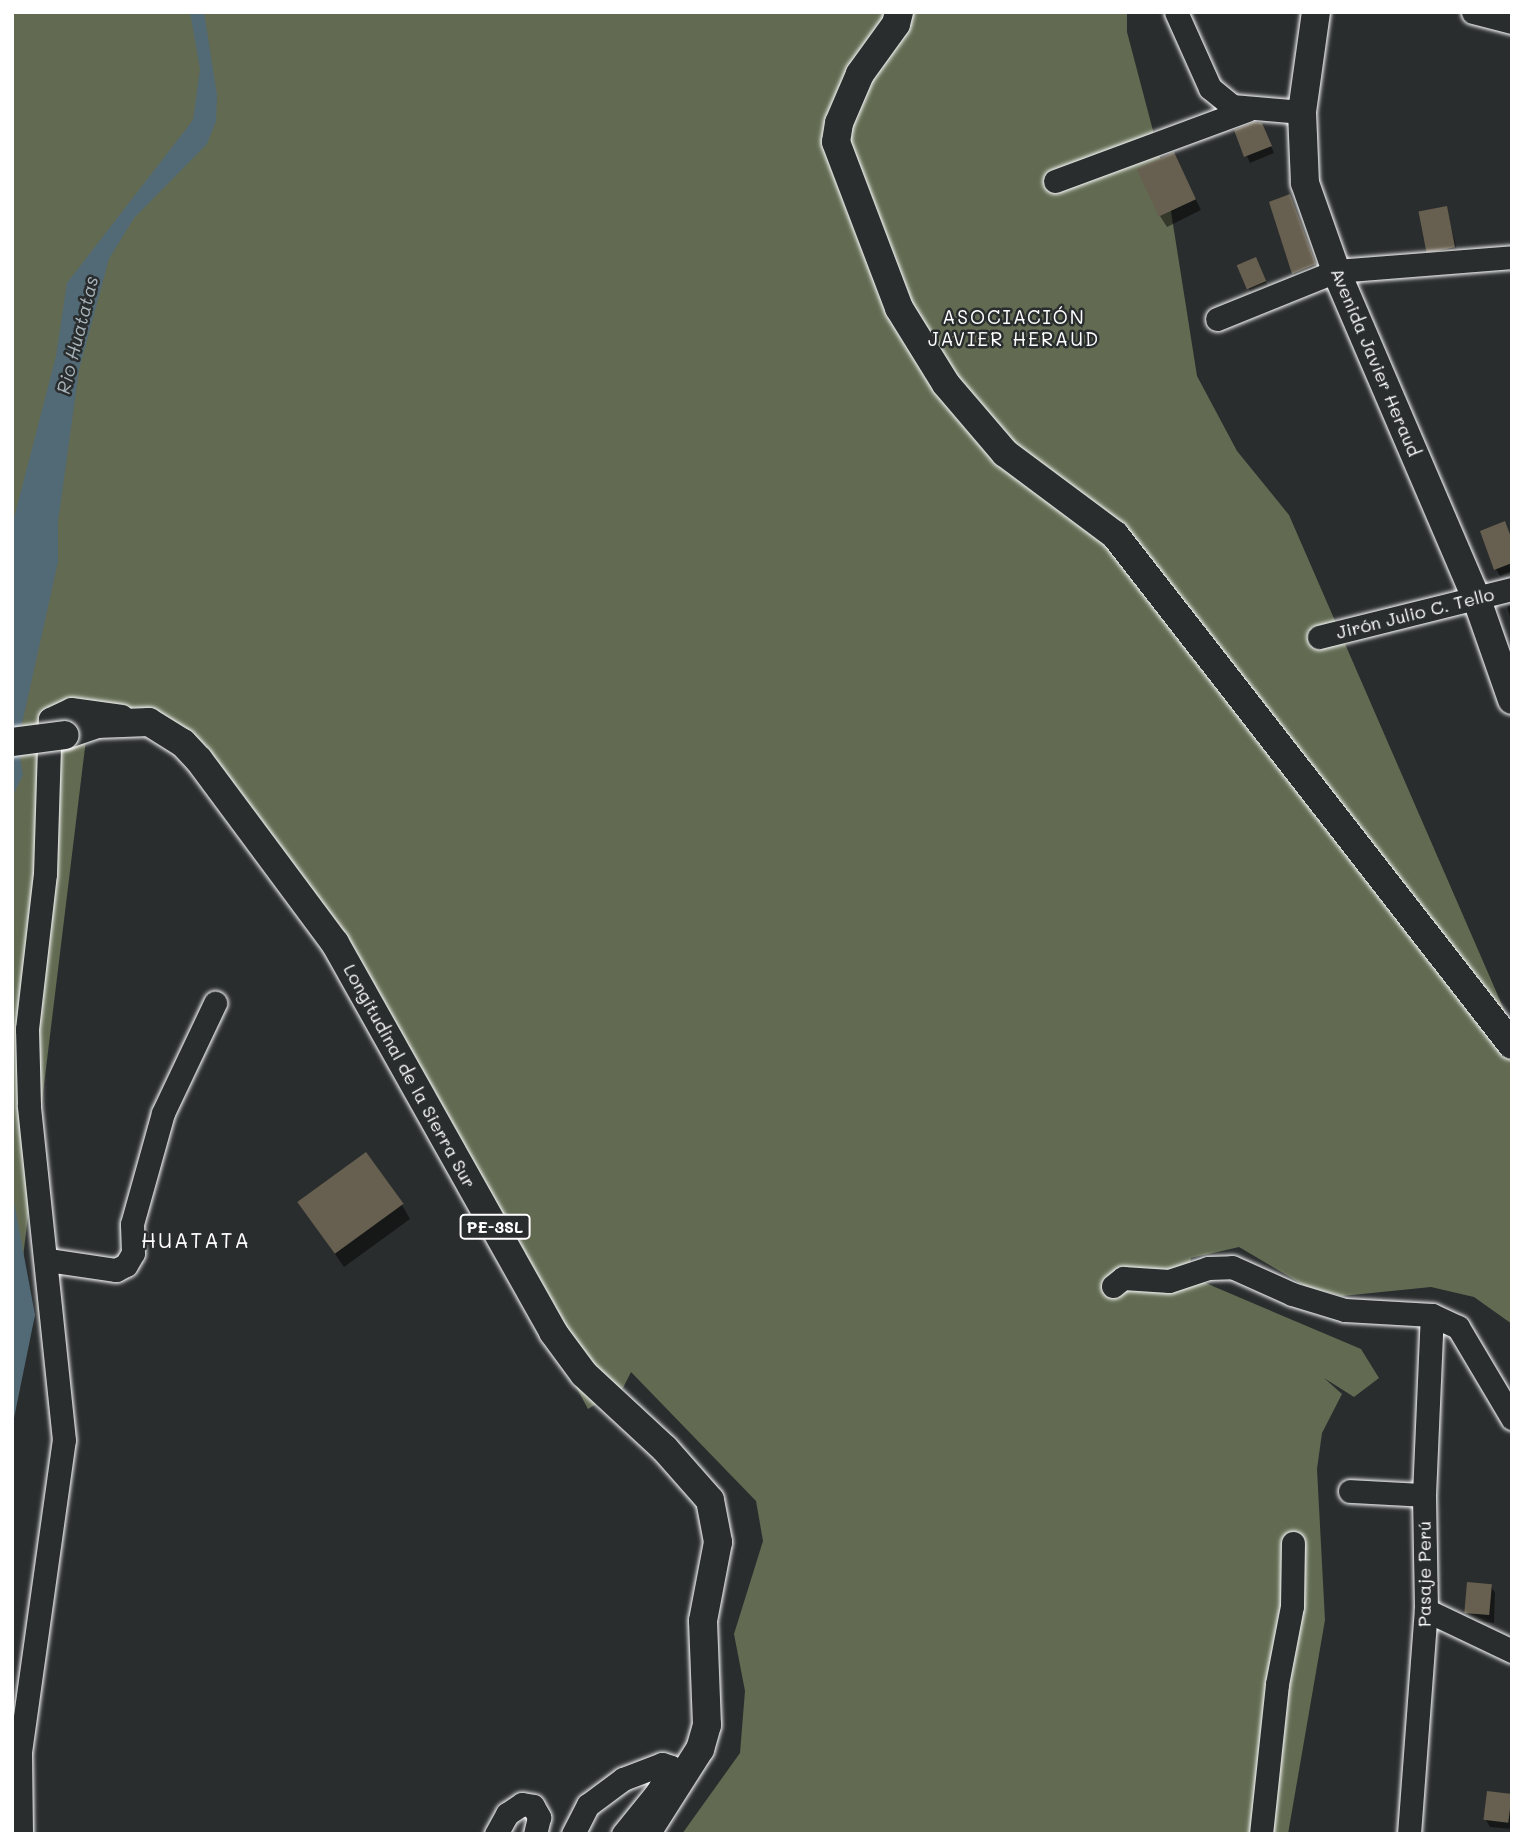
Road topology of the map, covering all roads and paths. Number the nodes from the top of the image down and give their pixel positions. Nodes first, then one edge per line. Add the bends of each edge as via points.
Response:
1 (899, 12) edge
2 (1176, 12) edge
3 (1317, 12) edge
4 (1473, 12) edge
5 (1512, 22) edge
6 (1247, 110) junction
7 (1303, 112) junction
8 (1055, 181) dead end
9 (1512, 257) edge
10 (1336, 271) junction
11 (1217, 319) dead end
12 (1512, 589) edge
13 (1476, 597) junction
14 (1319, 637) dead end
15 (1512, 700) edge
16 (149, 722) junction
17 (12, 742) edge
18 (215, 1003) dead end
19 (1512, 1045) edge
20 (48, 1261) junction
21 (1112, 1286) dead end
22 (1432, 1315) junction
23 (1512, 1418) edge
24 (1350, 1491) dead end
25 (1424, 1494) junction
26 (1293, 1543) dead end
27 (1426, 1610) junction
28 (1512, 1651) edge
29 (21, 1834) edge
30 (496, 1834) edge
31 (534, 1834) edge
32 (573, 1834) edge
33 (623, 1834) edge
34 (646, 1834) edge
35 (1261, 1834) edge
36 (1409, 1834) edge

1 - 19 main road via 896,24 860,74 836,142 899,309 946,384 1005,453 1115,535
2 - 6 street via 1210,88 1232,106
3 - 7 main road, Avenida Javier Heraud
4 - 5 street
6 - 7 street
6 - 8 street
7 - 10 main road, Avenida Javier Heraud via 1305,183
9 - 10 street
10 - 11 street
10 - 13 main road, Avenida Javier Heraud
12 - 13 street, Jirón Julio C. Tello
13 - 14 street, Jirón Julio C. Tello
13 - 15 main road, Avenida Javier Heraud
16 - 17 main road, bridge via 97,724 65,735
16 - 20 street via 78,709 57,712 50,719 45,874 27,1029 29,1105
16 - 34 main road, Longitudinal de la Sierra Sur / PE-3SL via 183,743 199,760 335,943 561,1342 584,1374 665,1449 710,1500 718,1542 703,1622 707,1725 700,1749
18 - 20 street via 163,1113 132,1224 133,1253 126,1265 116,1269
20 - 29 street via 64,1440 20,1752
21 - 22 street via 1123,1278 1169,1281 1208,1268 1232,1267 1292,1294 1345,1310
22 - 23 street via 1458,1327
22 - 25 street, Pasaje Perú
24 - 25 street
25 - 27 street, Pasaje Perú
26 - 35 street via 1292,1606
27 - 28 street
27 - 36 street, Pasaje Perú
30 - 31 street via 507,1814 522,1804 533,1806 539,1817
32 - 33 street via 588,1805 623,1779 662,1764 671,1767

